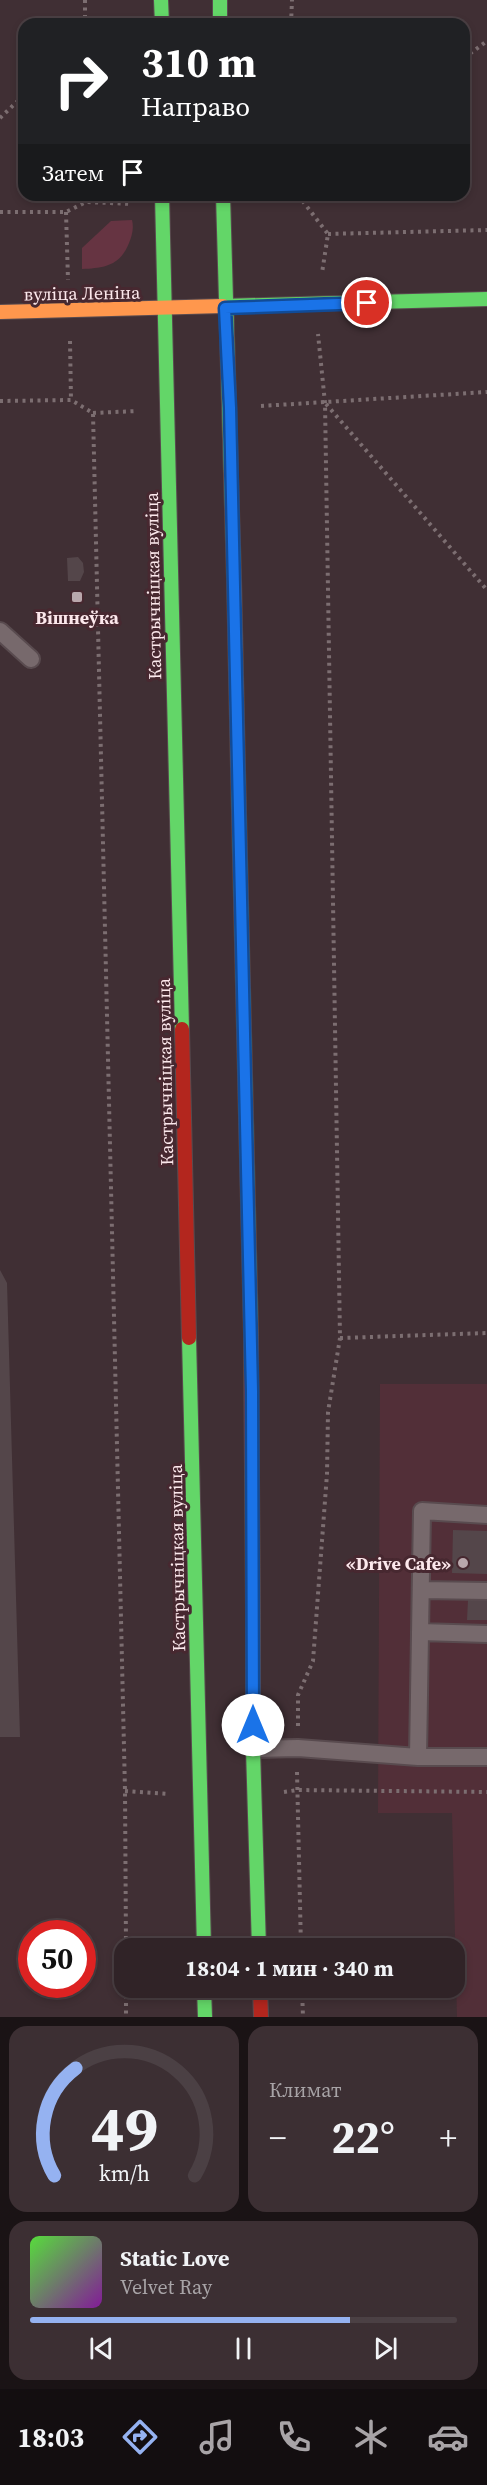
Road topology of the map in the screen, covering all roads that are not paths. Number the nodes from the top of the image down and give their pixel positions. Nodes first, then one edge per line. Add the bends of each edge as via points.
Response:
1 (161, 0) edge
2 (220, 0) edge
3 (162, 18) edge
4 (220, 18) edge
5 (162, 201) edge
6 (223, 201) edge
7 (487, 299) edge
8 (225, 308) junction
9 (164, 309) junction
10 (0, 312) edge
11 (0, 631) edge
12 (31, 659) dead end
13 (487, 1515) edge
14 (421, 1590) junction
15 (487, 1591) edge
16 (420, 1632) junction
17 (487, 1634) edge
18 (253, 1749) junction
19 (418, 1757) junction
20 (487, 1757) edge
21 (204, 1938) edge
22 (259, 1938) edge
23 (204, 1998) edge
24 (260, 1998) edge
25 (205, 2017) edge
26 (261, 2017) edge

1 - 3 main road
2 - 4 main road
5 - 9 main road, Кастрычніцкая вуліца
6 - 8 main road
7 - 8 main road, вуліца Леніна
8 - 9 main road, вуліца Леніна
8 - 18 main road via 252,1391
9 - 10 main road, вуліца Леніна
9 - 21 main road, Кастрычніцкая вуліца
11 - 12 lane
13 - 14 lane via 422,1511
14 - 15 lane
14 - 16 lane
16 - 17 lane
16 - 19 lane
18 - 19 lane via 298,1748
18 - 22 main road
19 - 20 lane
23 - 25 main road
24 - 26 main road

